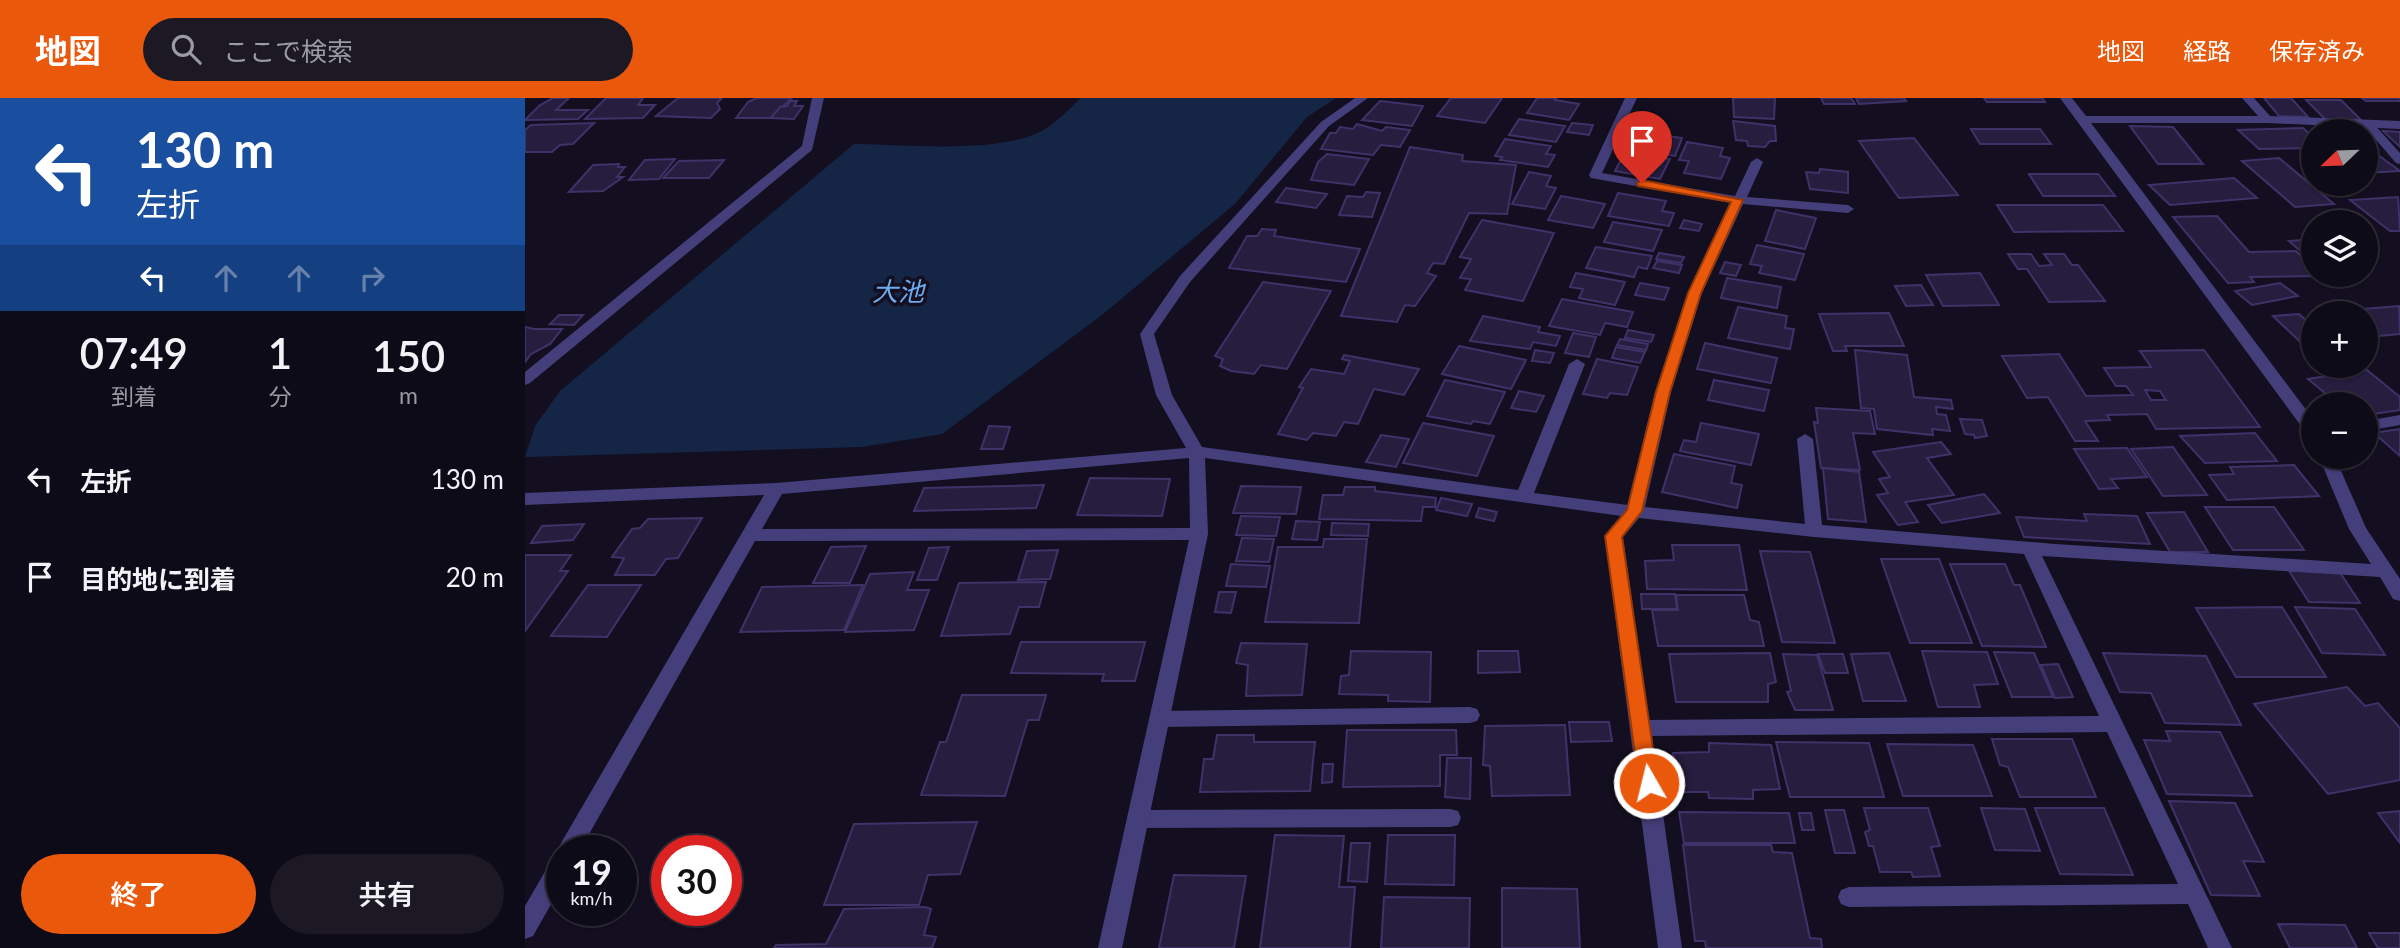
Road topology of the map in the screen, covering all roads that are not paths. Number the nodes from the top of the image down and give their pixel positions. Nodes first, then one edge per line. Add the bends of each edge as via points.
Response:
1 (818, 98) edge
2 (1362, 98) edge
3 (1631, 98) edge
4 (2066, 98) edge
5 (2248, 98) edge
6 (2267, 119) junction
7 (2084, 120) junction
8 (2301, 121) edge
9 (2378, 125) edge
10 (2400, 125) edge
11 (2378, 135) edge
12 (2400, 160) edge
13 (1757, 162) dead end
14 (1738, 200) junction
15 (1848, 209) dead end
16 (1577, 364) dead end
17 (525, 380) edge
18 (2301, 414) edge
19 (2400, 420) edge
20 (2378, 424) edge
21 (1805, 439) dead end
22 (1196, 453) junction
23 (2332, 469) edge
24 (776, 489) junction
25 (1523, 498) junction
26 (525, 499) edge
27 (1635, 511) junction
28 (1814, 531) junction
29 (752, 534) junction
30 (1199, 534) junction
31 (2031, 551) junction
32 (2383, 571) junction
33 (2400, 594) edge
34 (1470, 715) dead end
35 (1159, 719) junction
36 (2114, 724) junction
37 (1641, 728) junction
38 (1450, 818) dead end
39 (1137, 819) junction
40 (578, 835) edge
41 (546, 891) edge
42 (2194, 894) junction
43 (1849, 897) dead end
44 (525, 928) edge
45 (1110, 948) edge
46 (1671, 948) edge
47 (2220, 948) edge

1 - 17 street via 808,147
2 - 22 street via 1325,124 1185,279 1147,334 1164,395
3 - 14 street via 1595,175
4 - 7 street
5 - 6 street
6 - 7 street
6 - 8 street
7 - 18 street
9 - 10 street
11 - 12 street
13 - 14 street
14 - 15 street
14 - 27 street via 1695,293 1663,392
16 - 25 street
19 - 20 street
21 - 28 street
22 - 24 street
22 - 25 street via 1233,454
22 - 30 street
23 - 32 street via 2358,529
24 - 26 street
24 - 29 street
25 - 27 street
27 - 28 street
27 - 37 street via 1613,536
28 - 31 street
29 - 30 street
29 - 40 street
30 - 35 street
31 - 32 street
31 - 36 street
32 - 33 street
34 - 35 street
35 - 39 street
36 - 37 street
36 - 42 street
37 - 46 street
38 - 39 street
39 - 45 street
41 - 44 street
42 - 43 street
42 - 47 street

